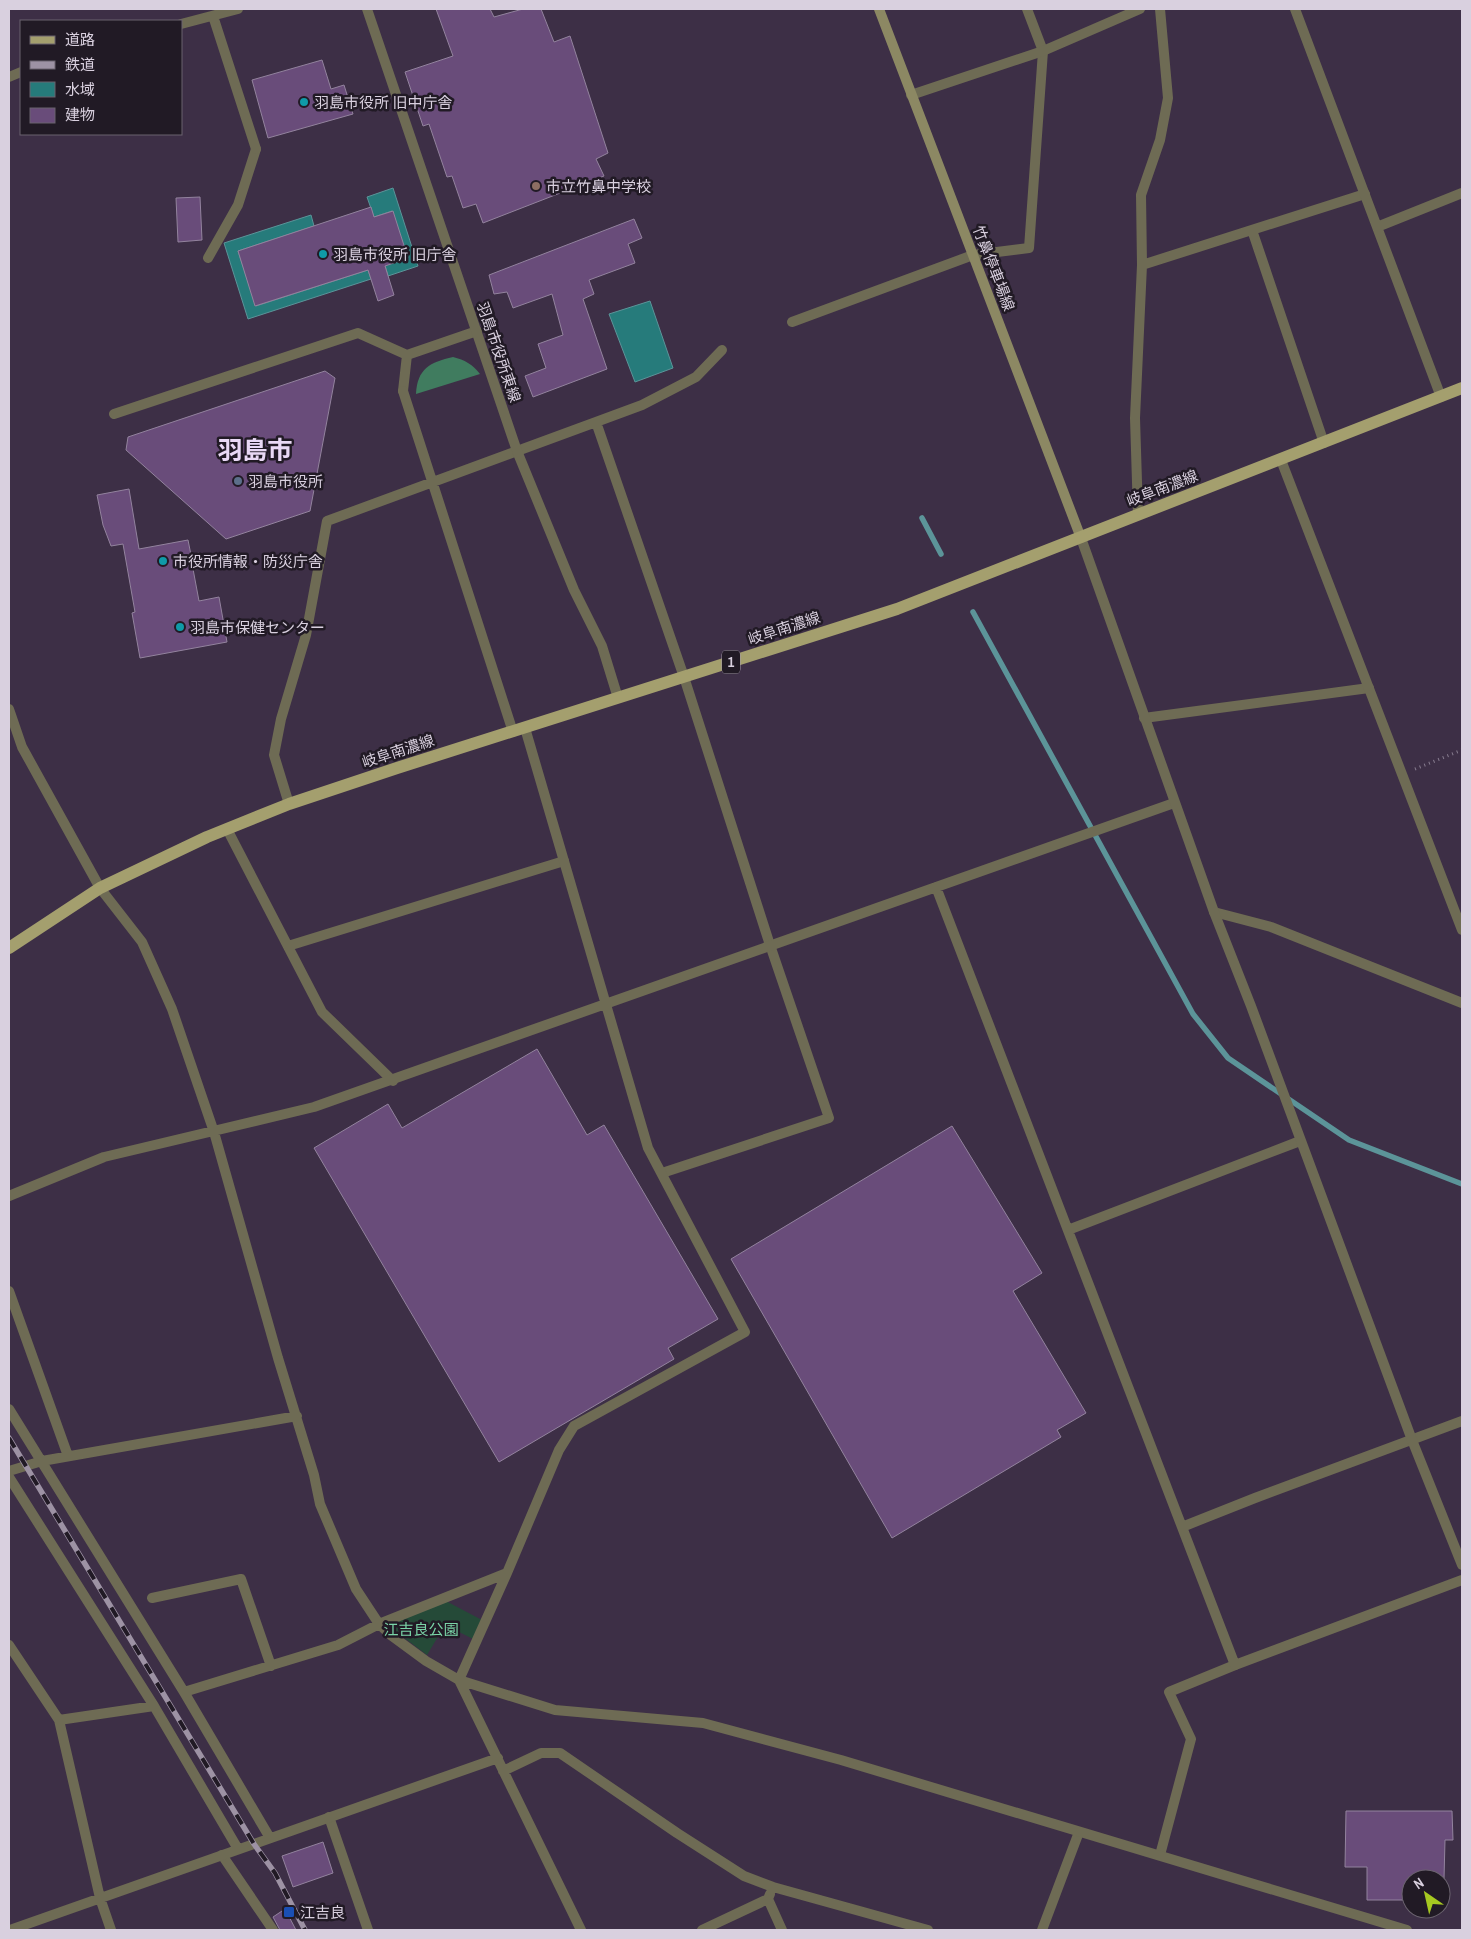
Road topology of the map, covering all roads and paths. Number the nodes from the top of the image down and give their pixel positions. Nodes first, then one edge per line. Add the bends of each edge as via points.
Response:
1 (238, 9) edge
2 (366, 9) edge
3 (879, 9) edge
4 (1027, 9) edge
5 (1140, 9) edge
6 (1160, 9) edge
7 (1295, 9) edge
8 (214, 16) junction
9 (182, 24) edge
10 (1043, 51) junction
11 (912, 95) junction
12 (1462, 193) edge
13 (1365, 194) junction
14 (1377, 227) junction
15 (1252, 230) junction
16 (973, 256) junction
17 (208, 258) dead end
18 (1142, 264) junction
19 (792, 322) dead end
20 (477, 332) junction
21 (722, 350) dead end
22 (407, 355) junction
23 (1462, 388) edge
24 (1441, 397) junction
25 (114, 414) dead end
26 (596, 422) junction
27 (1324, 443) junction
28 (517, 451) junction
29 (1281, 460) junction
30 (431, 481) junction
31 (1138, 514) junction
32 (1081, 538) junction
33 (684, 677) junction
34 (1369, 688) junction
35 (618, 698) junction
36 (9, 710) edge
37 (1144, 718) junction
38 (519, 730) junction
39 (1462, 750) edge
40 (1402, 774) junction
41 (1174, 803) junction
42 (289, 804) junction
43 (227, 829) junction
44 (564, 861) junction
45 (936, 887) junction
46 (100, 888) junction
47 (1214, 912) junction
48 (1462, 930) edge
49 (288, 946) junction
50 (770, 946) junction
51 (9, 948) edge
52 (1462, 1003) edge
53 (605, 1004) junction
54 (393, 1080) junction
55 (214, 1132) junction
56 (1299, 1139) junction
57 (662, 1173) junction
58 (9, 1196) edge
59 (1068, 1230) junction
60 (9, 1291) edge
61 (9, 1409) edge
62 (297, 1416) junction
63 (1462, 1421) edge
64 (1412, 1440) junction
65 (68, 1456) junction
66 (42, 1461) junction
67 (9, 1471) edge
68 (9, 1477) edge
69 (1182, 1527) junction
70 (1462, 1565) edge
71 (507, 1573) junction
72 (1462, 1580) edge
73 (152, 1598) dead end
74 (380, 1624) junction
75 (9, 1645) edge
76 (1235, 1665) junction
77 (271, 1666) junction
78 (459, 1680) junction
79 (184, 1692) junction
80 (154, 1706) junction
81 (59, 1720) junction
82 (498, 1758) junction
83 (503, 1771) junction
84 (329, 1817) junction
85 (1079, 1832) junction
86 (270, 1838) junction
87 (238, 1849) junction
88 (222, 1855) junction
89 (1160, 1855) junction
90 (773, 1887) junction
91 (100, 1898) junction
92 (768, 1899) junction
93 (10, 1930) edge
94 (111, 1930) edge
95 (273, 1930) edge
96 (368, 1930) edge
97 (581, 1930) edge
98 (702, 1930) edge
99 (782, 1930) edge
100 (928, 1930) edge
101 (1042, 1930) edge
102 (1407, 1930) edge

1 - 8 street
2 - 20 street, 羽島市役所東線
3 - 11 main road, 竹鼻停車場線
4 - 10 street
5 - 10 street
6 - 18 street via 1168,98 1160,140 1141,195
7 - 13 street
8 - 9 street
8 - 17 street via 256,149 238,205
10 - 11 street
10 - 16 street via 1029,248
11 - 16 main road, 竹鼻停車場線
12 - 14 street
13 - 14 street
13 - 15 street
14 - 24 street
15 - 18 street
15 - 27 street
16 - 19 street
16 - 32 main road, 竹鼻停車場線
18 - 31 street via 1135,418
20 - 22 street
20 - 28 street, 羽島市役所東線
21 - 26 street via 696,377 642,405
22 - 25 street via 358,333
22 - 30 street via 403,391
23 - 24 main road, 岐阜南濃線 / 1
24 - 27 main road, 岐阜南濃線 / 1
26 - 28 street
26 - 33 street
27 - 29 main road, 岐阜南濃線 / 1
28 - 30 street
28 - 35 street, 羽島市役所東線 via 574,590 602,646
29 - 31 main road, 岐阜南濃線 / 1
29 - 34 street
30 - 38 street
30 - 42 street via 327,521 306,635 281,719 274,755
31 - 32 main road, 岐阜南濃線 / 1
32 - 33 main road, 岐阜南濃線 / 1 via 897,609
32 - 37 street
33 - 35 main road, 岐阜南濃線 / 1
33 - 50 street
34 - 37 street
34 - 40 street
35 - 38 main road, 岐阜南濃線 / 1
36 - 46 street via 22,748
37 - 41 street
38 - 42 main road, 岐阜南濃線 / 1
38 - 44 street
39 - 40 path
40 - 48 street
41 - 45 street
41 - 47 street
42 - 43 main road, 岐阜南濃線 / 1
43 - 46 main road, 岐阜南濃線 / 1
43 - 49 street
44 - 49 street
44 - 53 street
45 - 50 street
45 - 59 street
46 - 51 main road, 岐阜南濃線 / 1
46 - 55 street via 142,942 172,1009
47 - 52 street via 1272,927
47 - 56 street
49 - 54 street via 322,1012
50 - 53 street
50 - 57 street via 829,1118
53 - 54 street
53 - 57 street via 648,1148
54 - 55 street via 314,1107
55 - 58 street via 104,1157
55 - 62 street
56 - 59 street
56 - 64 street
57 - 71 street via 745,1332 574,1426 558,1450
59 - 69 street
60 - 65 street
61 - 66 street
62 - 65 street
62 - 74 street via 320,1504 356,1589
63 - 64 street
64 - 69 street
64 - 70 street
65 - 66 street
66 - 67 street
66 - 79 street
68 - 80 street
69 - 76 street
71 - 74 street
71 - 78 street
72 - 76 street
73 - 77 street via 241,1579
74 - 77 street via 338,1645
74 - 78 street via 426,1661
75 - 81 street
76 - 89 street via 1169,1692 1191,1739
77 - 79 street
78 - 82 street
78 - 85 street via 555,1710 704,1723 841,1760
79 - 86 street
80 - 81 street
80 - 87 street
81 - 91 street
82 - 83 street
82 - 84 street
83 - 90 street via 541,1753 560,1753 744,1876
83 - 97 street
84 - 86 street
84 - 96 street
85 - 89 street
85 - 101 street
86 - 87 street
87 - 88 street
88 - 91 street
88 - 95 street
89 - 102 street
90 - 92 street
90 - 100 street
91 - 93 street
91 - 94 street
92 - 98 street
92 - 99 street

